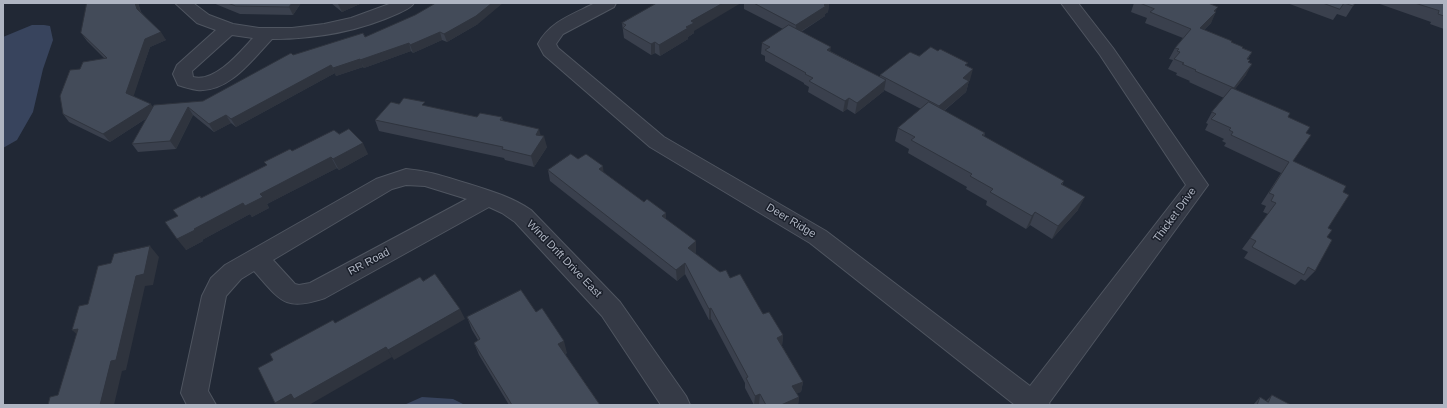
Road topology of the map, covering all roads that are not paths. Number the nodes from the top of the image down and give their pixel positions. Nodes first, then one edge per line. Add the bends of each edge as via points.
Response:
1 (183, 3) edge
2 (406, 3) edge
3 (608, 3) edge
4 (1069, 3) edge
5 (228, 29) junction
6 (267, 34) junction
7 (488, 198) junction
8 (257, 258) junction
9 (1035, 404) edge
10 (202, 405) edge
11 (676, 405) edge

1 - 5 street via 202,19
2 - 6 street via 346,25 298,33
3 - 9 street, Deer Ridge via 557,30 550,36 548,49 657,142 818,237
4 - 9 street, Thicket Drive via 1107,52 1197,185
5 - 6 street
5 - 6 street via 184,69 182,74 185,81 192,84 205,83 222,78
7 - 8 street, Wind Drift Drive East via 426,178 394,180
7 - 8 street, RR Road via 316,291 299,295 287,292
7 - 11 street, Wind Drift Drive East via 504,204 527,220 612,309
8 - 10 street, Wind Drift Drive East via 233,272 220,285 214,296 194,393

